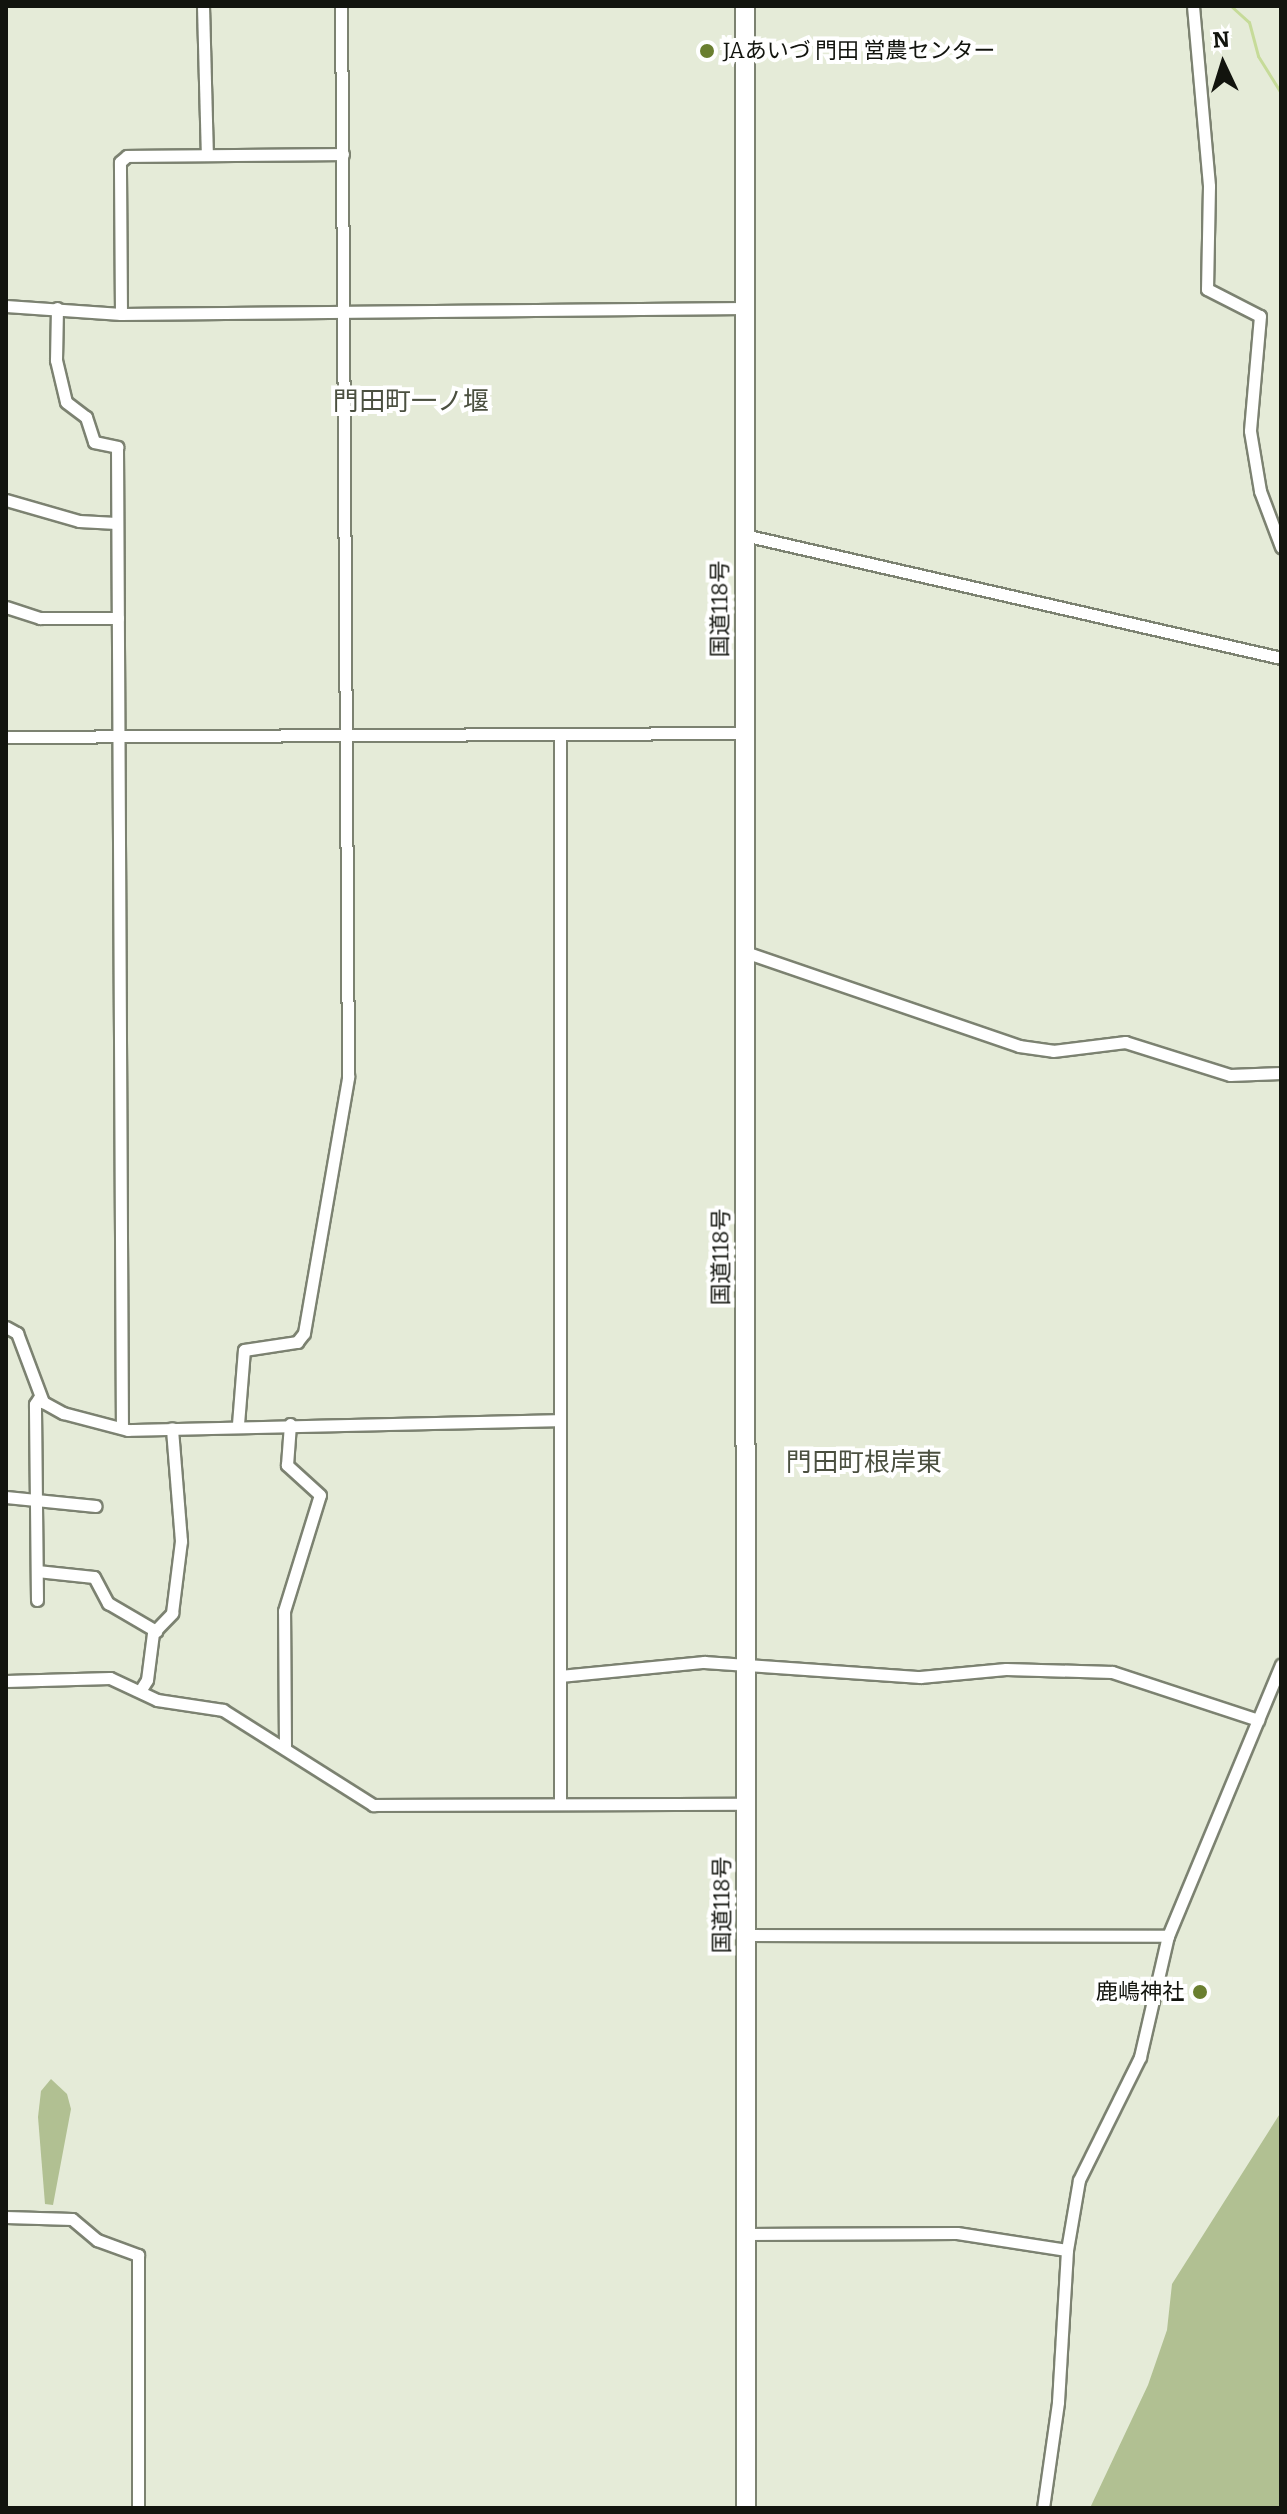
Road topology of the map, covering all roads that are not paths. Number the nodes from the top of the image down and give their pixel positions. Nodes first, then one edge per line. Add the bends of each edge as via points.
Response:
1 (203, 6) edge
2 (341, 6) edge
3 (745, 6) edge
4 (1193, 6) edge
5 (343, 154) junction
6 (207, 155) junction
7 (6, 306) edge
8 (57, 308) junction
9 (745, 308) junction
10 (343, 312) junction
11 (121, 314) junction
12 (6, 500) edge
13 (116, 523) junction
14 (744, 535) junction
15 (1281, 547) edge
16 (6, 607) edge
17 (118, 618) junction
18 (1281, 658) edge
19 (744, 733) junction
20 (560, 734) junction
21 (346, 735) junction
22 (120, 736) junction
23 (6, 737) edge
24 (745, 952) junction
25 (1281, 1073) edge
26 (6, 1327) edge
27 (39, 1398) junction
28 (560, 1420) junction
29 (238, 1424) junction
30 (290, 1424) junction
31 (122, 1428) junction
32 (172, 1428) junction
33 (6, 1497) edge
34 (36, 1500) junction
35 (96, 1506) dead end
36 (37, 1571) junction
37 (37, 1600) dead end
38 (156, 1631) junction
39 (745, 1664) junction
40 (1281, 1665) edge
41 (560, 1676) junction
42 (6, 1681) edge
43 (140, 1691) junction
44 (1258, 1720) junction
45 (285, 1747) junction
46 (560, 1804) junction
47 (746, 1804) junction
48 (746, 1935) junction
49 (1168, 1936) junction
50 (6, 2217) edge
51 (746, 2234) junction
52 (1067, 2250) junction
53 (138, 2508) edge
54 (746, 2508) edge
55 (1043, 2508) edge

1 - 6 street
2 - 5 street
3 - 9 highway, 国道118号
4 - 15 street via 1209,186 1207,289 1260,316 1250,431 1260,491
5 - 6 street
5 - 10 street
6 - 11 street via 127,156 120,162
7 - 8 street
8 - 11 street
8 - 13 street via 56,360 66,402 86,417 94,442 117,447
9 - 10 street
9 - 14 highway, 国道118号
10 - 11 street
10 - 21 street
12 - 13 street via 79,521
13 - 17 street
14 - 18 street
14 - 19 highway, 国道118号
16 - 17 street via 40,618
17 - 22 street
19 - 20 street
19 - 24 highway, 国道118号
20 - 21 street
20 - 28 street
21 - 22 street
21 - 29 street via 348,1077 337,1155 304,1333 297,1342 244,1350
22 - 23 street
22 - 31 street
24 - 25 street via 1019,1046 1053,1051 1125,1042 1230,1075
24 - 39 highway, 国道118号
26 - 27 street via 17,1333
27 - 31 street via 63,1413
27 - 34 street
28 - 30 street
28 - 41 street
29 - 30 street
29 - 32 street
30 - 45 street via 287,1465 320,1495 284,1611
31 - 32 street
32 - 38 street via 181,1541 172,1613
33 - 34 street
34 - 35 street
34 - 36 street
36 - 37 street
36 - 38 street via 94,1577 108,1603
38 - 43 street
39 - 41 street via 704,1662
39 - 44 street via 920,1677 1006,1669 1112,1672
39 - 47 highway, 国道118号
40 - 44 street
41 - 46 street
42 - 43 street via 110,1678
43 - 45 street via 157,1700 223,1710
44 - 49 street
45 - 46 street via 373,1805
46 - 47 street
47 - 48 highway, 国道118号
48 - 49 street
48 - 51 highway, 国道118号
49 - 52 street via 1140,2057 1087,2157
50 - 53 street via 72,2219 97,2240 138,2255
51 - 52 street via 957,2233
51 - 54 highway, 国道118号
52 - 55 street via 1058,2402

